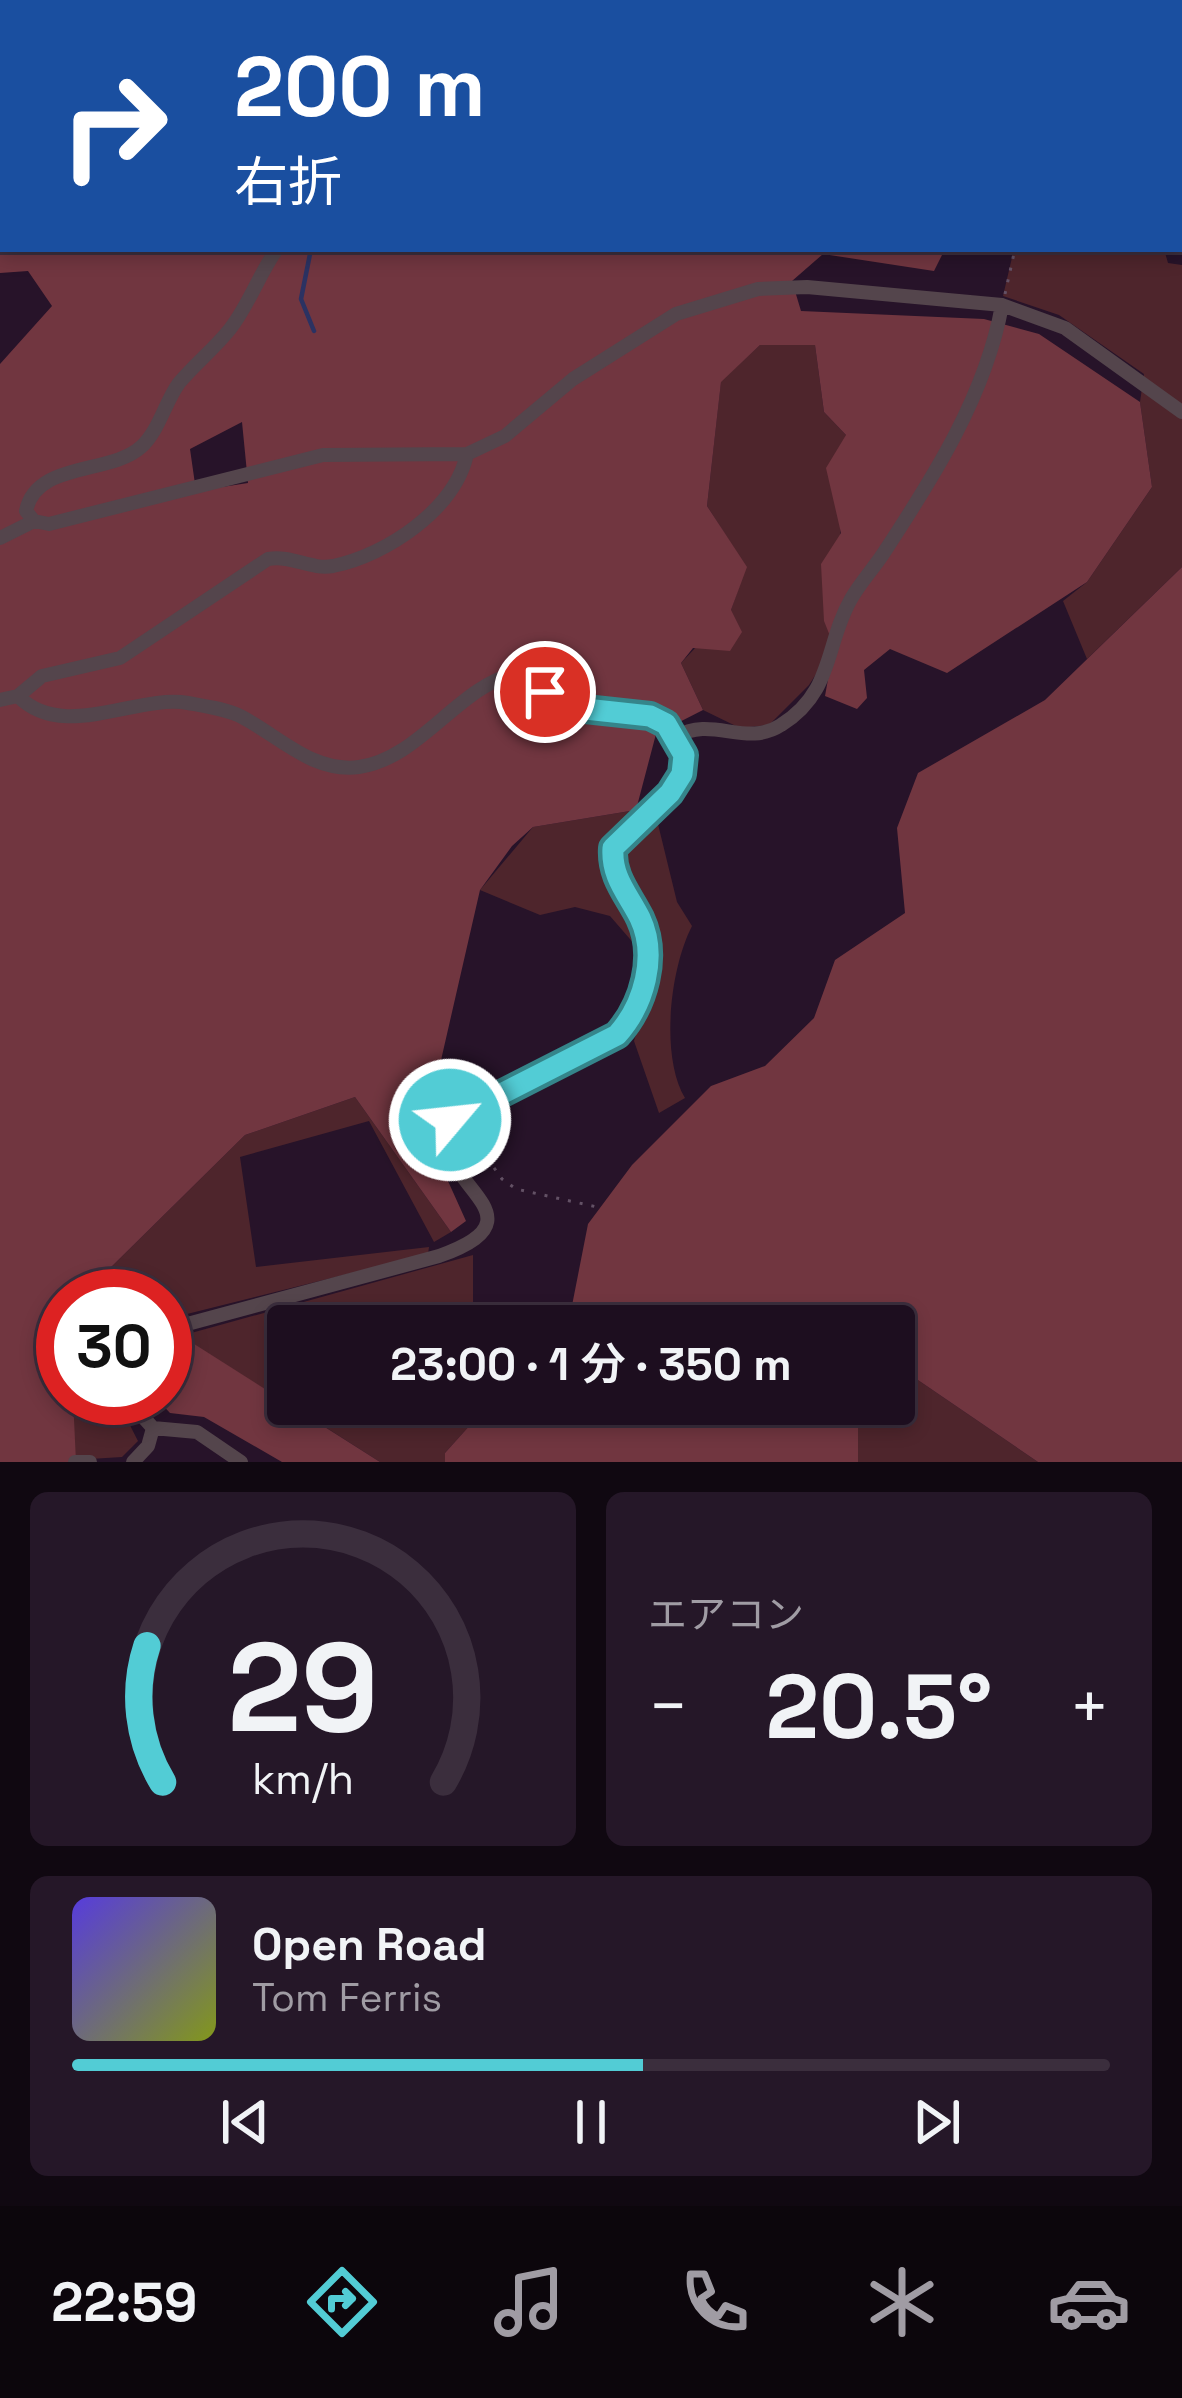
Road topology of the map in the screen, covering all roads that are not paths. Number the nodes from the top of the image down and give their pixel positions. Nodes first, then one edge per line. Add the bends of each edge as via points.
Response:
1 (276, 252) edge
2 (1002, 305) junction
3 (1182, 412) edge
4 (467, 454) junction
5 (34, 521) junction
6 (0, 538) edge
7 (18, 695) junction
8 (0, 700) edge
9 (676, 737) junction
10 (192, 1323) edge
11 (149, 1425) edge
12 (152, 1428) junction
13 (75, 1462) edge
14 (90, 1462) edge
15 (133, 1462) edge
16 (241, 1462) edge

1 - 5 street via 233,326 178,385 144,445 116,463 68,470 34,494 26,511
2 - 3 street via 1064,328
2 - 4 street via 807,287 713,299 627,343 505,436
2 - 9 street via 977,393 851,598 827,674 808,700 768,732 700,726
4 - 5 street via 322,455 49,524
4 - 7 street via 448,500 422,524 336,565 317,567 292,555 268,559 120,658 42,676
5 - 6 street
7 - 8 street
7 - 9 street via 37,710 90,716 182,702 238,714 328,766 363,767 427,733 489,683 518,673 576,708 650,716
9 - 10 street via 682,774 613,848 612,864 648,944 647,976 631,1019 597,1048 450,1120 444,1139 486,1210 478,1240
11 - 12 street
12 - 15 street
12 - 16 street via 197,1432
13 - 14 street

